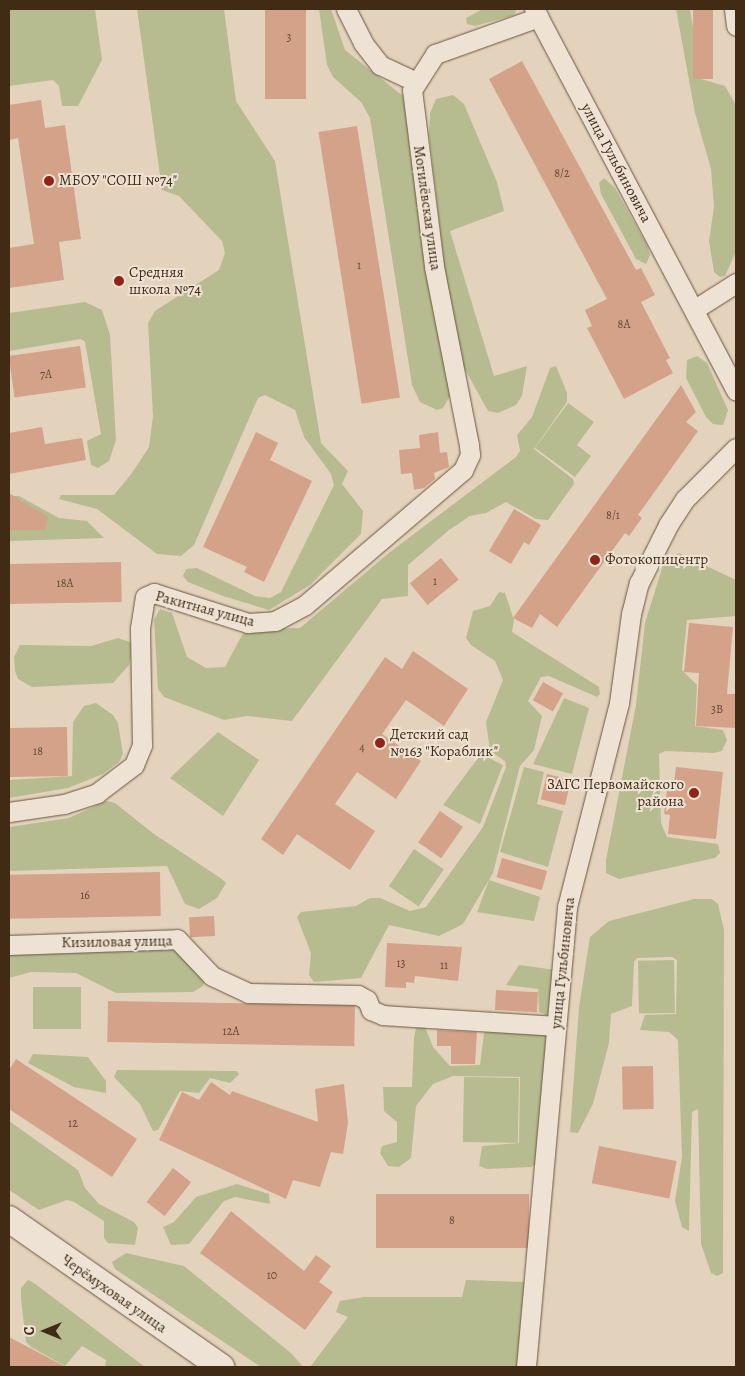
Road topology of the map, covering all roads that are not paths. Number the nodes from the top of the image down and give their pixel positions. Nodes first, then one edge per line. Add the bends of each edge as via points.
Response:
1 (346, 9) edge
2 (734, 9) edge
3 (536, 13) edge
4 (736, 26) edge
5 (415, 81) junction
6 (736, 283) edge
7 (695, 309) junction
8 (736, 391) edge
9 (736, 448) edge
10 (460, 474) joint
11 (9, 812) edge
12 (9, 945) edge
13 (556, 1026) junction
14 (9, 1219) edge
15 (221, 1367) edge
16 (526, 1367) edge

1 - 5 street via 363,43 380,64
2 - 4 street
3 - 5 street via 436,54
3 - 7 street, улица Гульбиновича
5 - 10 street, Могилёвская улица via 411,100 434,266 469,445 470,454
6 - 7 street
7 - 8 street, улица Гульбиновича
9 - 13 street, улица Гульбиновича via 685,500 655,548 639,583 626,644 620,703 567,907
10 - 11 street, Ракитная улица via 305,605 275,621 248,623 154,594 145,597 140,628 142,745 136,760 97,793 64,804
12 - 13 street, Кизиловая улица via 177,939 212,976 248,993 358,994 367,1000 371,1010 382,1015
13 - 16 street, улица Гульбиновича
14 - 15 main road, Черёмуховая улица

